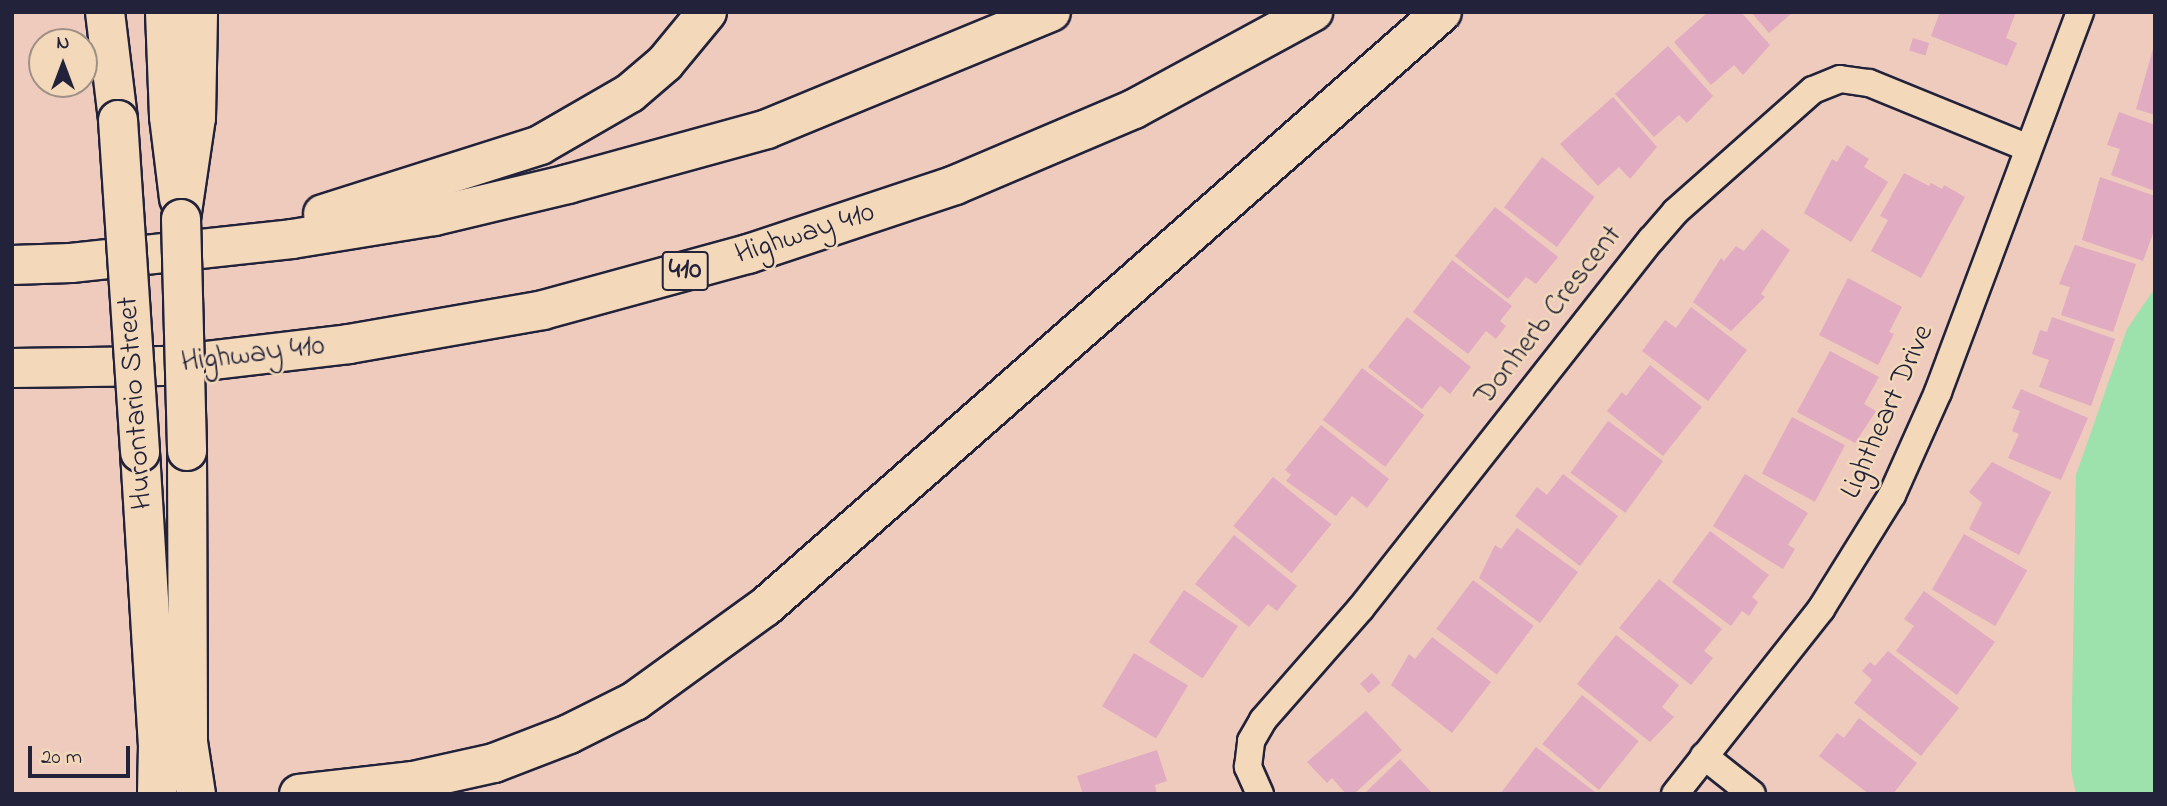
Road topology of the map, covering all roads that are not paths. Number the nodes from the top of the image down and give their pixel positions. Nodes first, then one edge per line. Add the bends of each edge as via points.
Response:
1 (105, 12) edge
2 (164, 12) edge
3 (198, 12) edge
4 (707, 12) edge
5 (1051, 12) edge
6 (1313, 12) edge
7 (1442, 12) edge
8 (2080, 12) edge
9 (182, 117) junction
10 (2028, 148) junction
11 (71, 263) junction
12 (12, 265) edge
13 (12, 368) edge
14 (1704, 756) junction
15 (157, 794) edge
16 (196, 794) edge
17 (299, 794) edge
18 (1260, 794) edge
19 (1675, 794) edge
20 (1752, 794) edge

1 - 15 main road, Hurontario Street, bridge via 118,120 158,745
2 - 9 main road
3 - 9 main road
4 - 11 main road via 665,63 630,93 540,145 318,215 149,241
5 - 11 main road via 767,129 568,184 383,225
6 - 13 main road, Highway 410 / 410 via 1134,109 968,179 736,258 543,310 349,344 163,366
7 - 17 main road via 765,607 635,701 569,734 494,763 413,781
8 - 10 street, Lightheart Drive
9 - 16 main road, Hurontario Street, bridge via 187,729
10 - 14 street, Lightheart Drive via 1938,392 1892,495 1821,609
10 - 18 street, Donherb Crescent via 1869,83 1840,79 1813,90 1675,212 1361,608 1263,720 1251,741 1248,767
11 - 12 main road
14 - 19 street, Lightheart Drive
14 - 20 street

